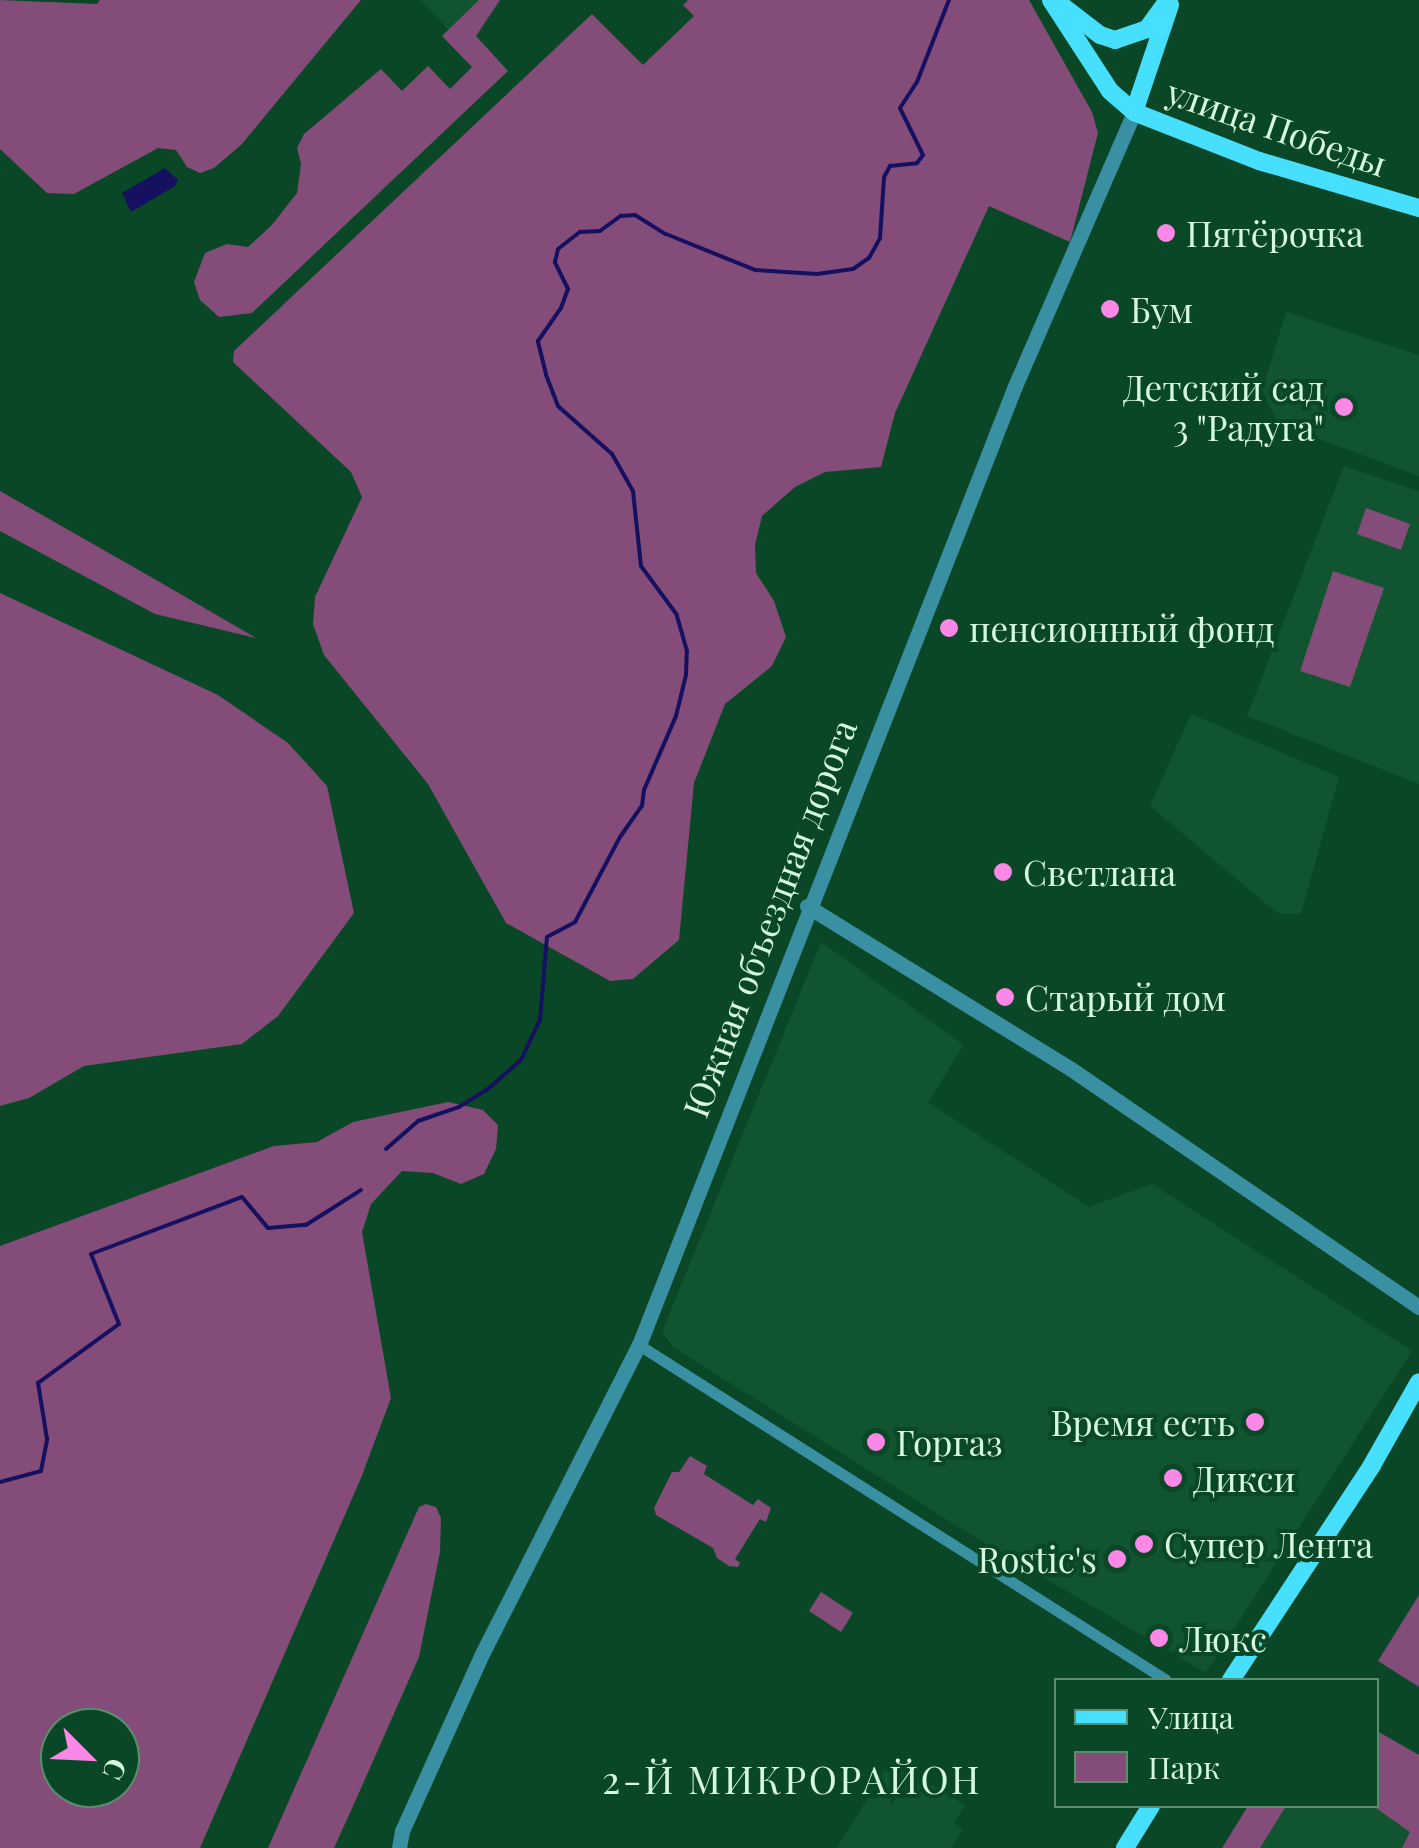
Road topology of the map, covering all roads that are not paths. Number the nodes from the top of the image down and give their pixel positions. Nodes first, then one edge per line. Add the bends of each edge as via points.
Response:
1 (1053, 0) edge
2 (1170, 0) edge
3 (1134, 112) junction
4 (1419, 208) edge
5 (807, 906) junction
6 (1419, 1307) edge
7 (639, 1345) junction
8 (1419, 1382) edge
9 (1163, 1678) edge
10 (1232, 1678) edge
11 (1150, 1808) edge
12 (399, 1848) edge
13 (1124, 1848) edge

1 - 2 main road via 1100,36 1116,40 1147,29
1 - 3 main road, улица Победы via 1110,91
2 - 3 main road, Южная объездная дорога
3 - 4 main road, улица Победы via 1260,161
3 - 5 street, Южная объездная дорога via 1015,386
5 - 6 street via 1056,1060
5 - 7 street, Южная объездная дорога
7 - 9 street
7 - 12 street, Южная объездная дорога via 474,1672
8 - 10 main road
11 - 13 main road

